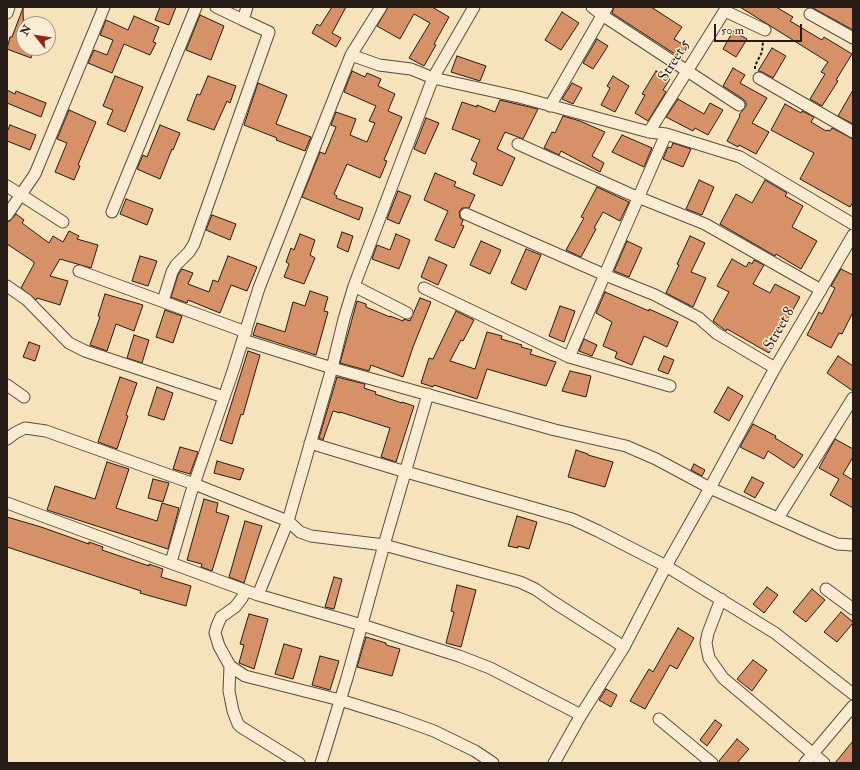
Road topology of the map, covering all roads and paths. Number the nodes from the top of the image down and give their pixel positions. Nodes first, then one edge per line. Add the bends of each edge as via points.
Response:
1 (9, 7) edge
2 (104, 7) edge
3 (196, 7) edge
4 (216, 7) edge
5 (247, 7) edge
6 (381, 7) edge
7 (474, 7) edge
8 (592, 7) edge
9 (726, 9) edge
10 (605, 11) edge
11 (7, 13) edge
12 (810, 14) dead end
13 (243, 20) junction
14 (765, 30) joint
15 (853, 38) edge
16 (351, 55) junction
17 (687, 71) junction
18 (433, 78) junction
19 (759, 78) joint
20 (738, 105) dead end
21 (550, 106) junction
22 (649, 132) junction
23 (853, 132) edge
24 (666, 134) junction
25 (518, 144) dead end
26 (7, 186) edge
27 (20, 196) junction
28 (640, 198) junction
29 (112, 212) dead end
30 (466, 214) dead end
31 (7, 215) edge
32 (63, 222) dead end
33 (853, 224) edge
34 (853, 235) edge
35 (79, 271) dead end
36 (605, 275) junction
37 (7, 286) edge
38 (354, 286) junction
39 (424, 288) dead end
40 (821, 290) junction
41 (163, 301) junction
42 (407, 313) dead end
43 (244, 336) junction
44 (569, 357) junction
45 (332, 368) junction
46 (775, 368) junction
47 (7, 385) edge
48 (670, 386) dead end
49 (428, 394) junction
50 (24, 397) dead end
51 (224, 397) junction
52 (853, 398) edge
53 (7, 439) edge
54 (310, 443) junction
55 (406, 472) junction
56 (194, 484) junction
57 (710, 488) junction
58 (7, 503) edge
59 (778, 518) junction
60 (288, 521) junction
61 (853, 545) edge
62 (384, 546) junction
63 (171, 562) junction
64 (666, 566) junction
65 (245, 590) junction
66 (826, 590) dead end
67 (258, 595) junction
68 (721, 599) junction
69 (853, 609) edge
70 (362, 625) junction
71 (624, 647) junction
72 (230, 666) junction
73 (853, 694) edge
74 (340, 700) junction
75 (853, 706) edge
76 (581, 715) junction
77 (659, 719) dead end
78 (813, 753) junction
79 (299, 763) edge
80 (321, 763) edge
81 (493, 763) edge
82 (554, 763) edge
83 (712, 763) edge
84 (805, 763) edge
85 (824, 763) edge

1 - 11 street
2 - 27 street via 35,174
3 - 29 street
4 - 13 street
5 - 13 street
6 - 16 street
7 - 18 street
8 - 10 street
9 - 14 street
9 - 17 street, Street 5
10 - 17 street
10 - 21 street
12 - 15 street
13 - 41 street via 269,32 194,244 172,272
14 - 19 path via 762,52 754,73
16 - 18 street via 379,65 412,69
16 - 43 street via 259,288
17 - 20 street
17 - 22 street, Street 5
18 - 21 street
18 - 38 street
19 - 23 street
21 - 22 street
22 - 24 street
24 - 28 street
24 - 33 street via 740,157
25 - 28 street
26 - 27 street
27 - 31 street
27 - 32 street
28 - 36 street
28 - 40 street via 705,224
30 - 36 street
34 - 40 street, Street 8
35 - 41 street
36 - 44 street
36 - 46 street via 655,295 699,318 716,333
37 - 51 street via 27,300 69,343 85,351
38 - 42 street
38 - 45 street
39 - 44 street
40 - 46 street, Street 8
41 - 43 street
43 - 45 street
43 - 51 street
44 - 48 street
45 - 49 street
45 - 54 street
46 - 57 street, Street 8
47 - 50 street
49 - 55 street
49 - 57 street via 554,430 626,446
51 - 56 street
52 - 59 street
53 - 56 street via 25,428 46,431
54 - 55 street
54 - 60 street
55 - 62 street
55 - 64 street via 572,519
56 - 60 street
56 - 63 street
57 - 59 street
57 - 64 street, Street 8
58 - 63 street
59 - 61 street via 837,544
60 - 62 street via 300,532 311,536
60 - 67 street
62 - 70 street
62 - 71 street via 520,582 535,589
63 - 65 street
64 - 68 street
64 - 71 street, Street 8
65 - 67 street
65 - 72 street via 235,607 221,618 215,633
66 - 69 street
67 - 70 street
68 - 73 street via 775,633
68 - 78 street via 708,633 706,643 709,658 723,678
70 - 74 street
70 - 76 street via 490,668
71 - 76 street, Street 8
72 - 74 street via 245,676
72 - 79 street via 229,691 238,724
74 - 80 street
74 - 81 street via 434,731
75 - 78 street
76 - 82 street, Street 8
77 - 83 street
78 - 84 street
78 - 85 street

